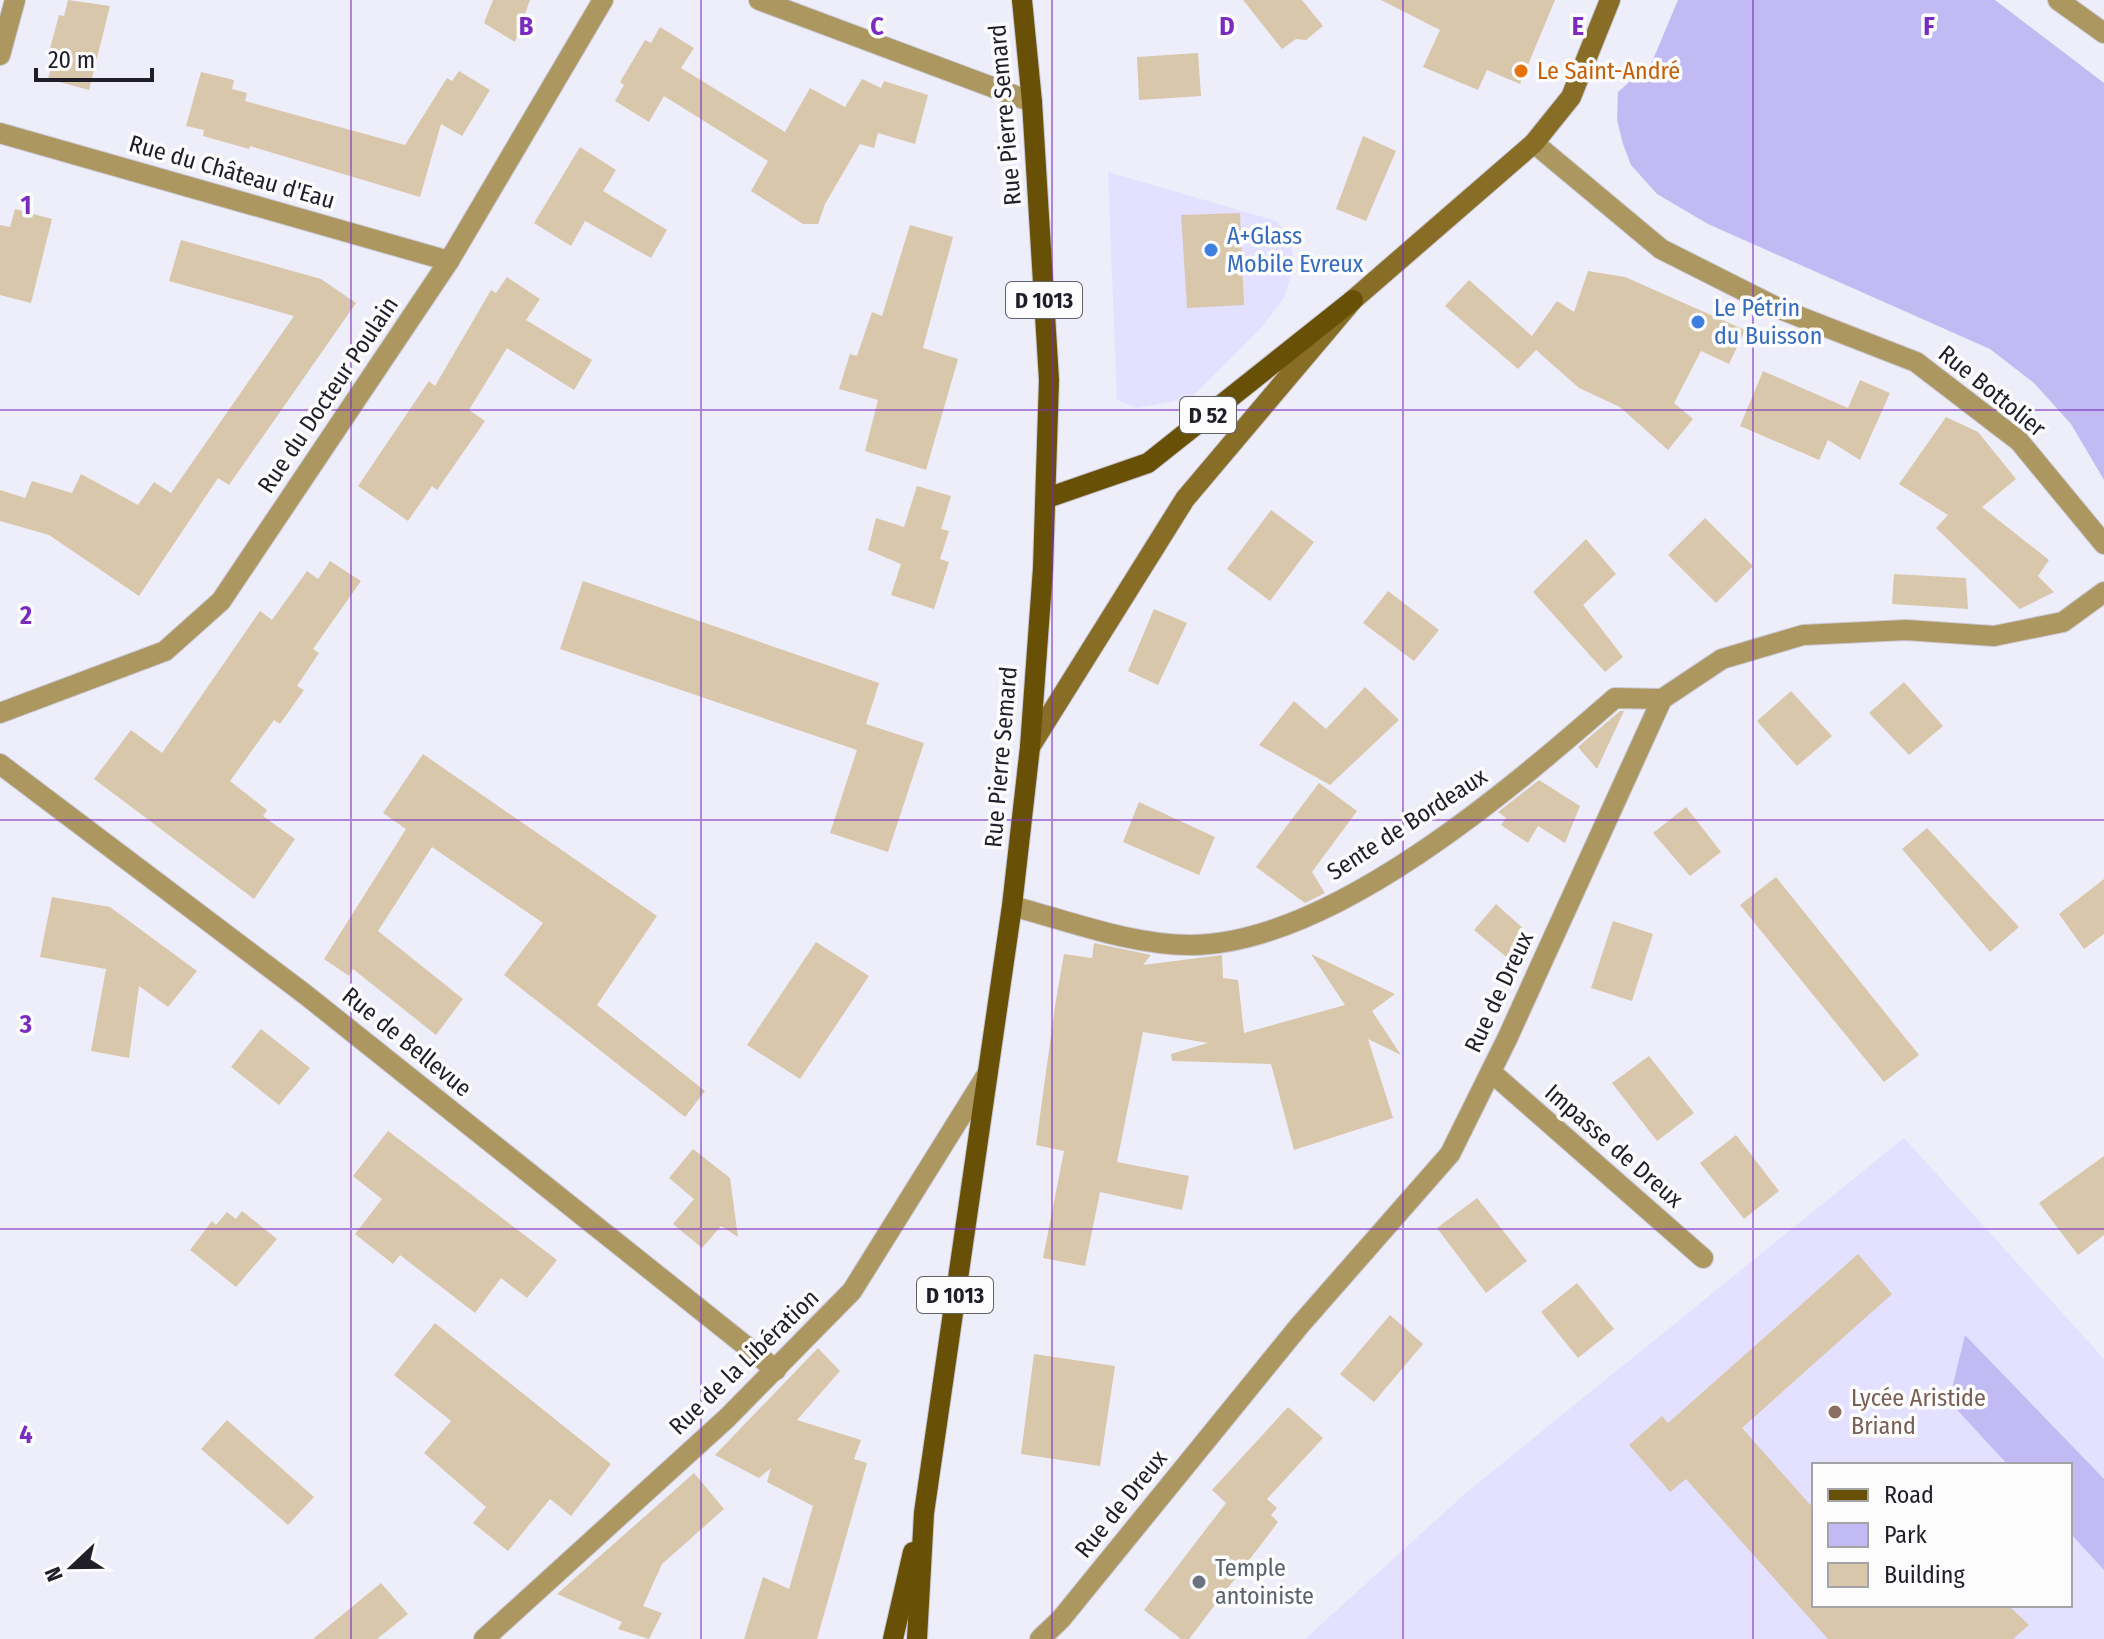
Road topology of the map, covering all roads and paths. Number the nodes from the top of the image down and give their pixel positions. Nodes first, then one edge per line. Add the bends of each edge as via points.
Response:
1 (15, 0) edge
2 (603, 0) edge
3 (759, 0) edge
4 (1022, 0) edge
5 (1610, 0) edge
6 (2058, 0) edge
7 (2104, 33) edge
8 (0, 55) edge
9 (1032, 102) junction
10 (0, 133) edge
11 (1534, 143) junction
12 (449, 261) junction
13 (1353, 300) junction
14 (1047, 498) junction
15 (2104, 544) edge
16 (2104, 592) edge
17 (1662, 699) junction
18 (0, 713) edge
19 (1030, 747) junction
20 (0, 764) edge
21 (1012, 906) junction
22 (1491, 1072) junction
23 (986, 1076) junction
24 (1703, 1258) dead end
25 (776, 1370) junction
26 (924, 1513) junction
27 (484, 1639) edge
28 (893, 1639) edge
29 (917, 1639) edge
30 (1040, 1639) edge

1 - 8 street
2 - 12 street, Rue du Docteur Poulain
3 - 9 street
4 - 9 main road, Rue Pierre Semard / D 1013
5 - 11 main road, D 52 via 1571,97
6 - 7 street
9 - 14 main road, Rue Pierre Semard / D 1013 via 1048,357
10 - 12 street, Rue du Château d'Eau
11 - 13 main road, D 52
11 - 15 street, Rue Bottolier via 1661,249 1780,309 1916,362 2019,441
12 - 18 street, Rue du Docteur Poulain via 221,601 165,651
13 - 14 main road, D 52 via 1148,463
13 - 19 main road, D 52 via 1185,499
14 - 19 main road, Rue Pierre Semard / D 1013
16 - 17 street via 2063,622 1994,636 1906,630 1803,635 1722,659
17 - 21 street, Sente de Bordeaux via 1615,698 1514,785 1396,866 1336,902 1273,928 1235,940 1190,945 1150,941
17 - 22 street, Rue de Dreux
19 - 21 main road, Rue Pierre Semard / D 1013
20 - 25 street, Rue de Bellevue via 306,995
21 - 23 main road, Rue Pierre Semard / D 1013
22 - 24 street, Impasse de Dreux
22 - 30 street, Rue de Dreux via 1450,1154 1300,1325
23 - 25 street, Rue de la Libération via 852,1291
23 - 26 main road, Rue Pierre Semard / D 1013
25 - 27 street, Rue de la Libération
26 - 28 main road, Rue Pierre Semard / D 1013
26 - 29 main road, Rue Pierre Semard / D 1013

